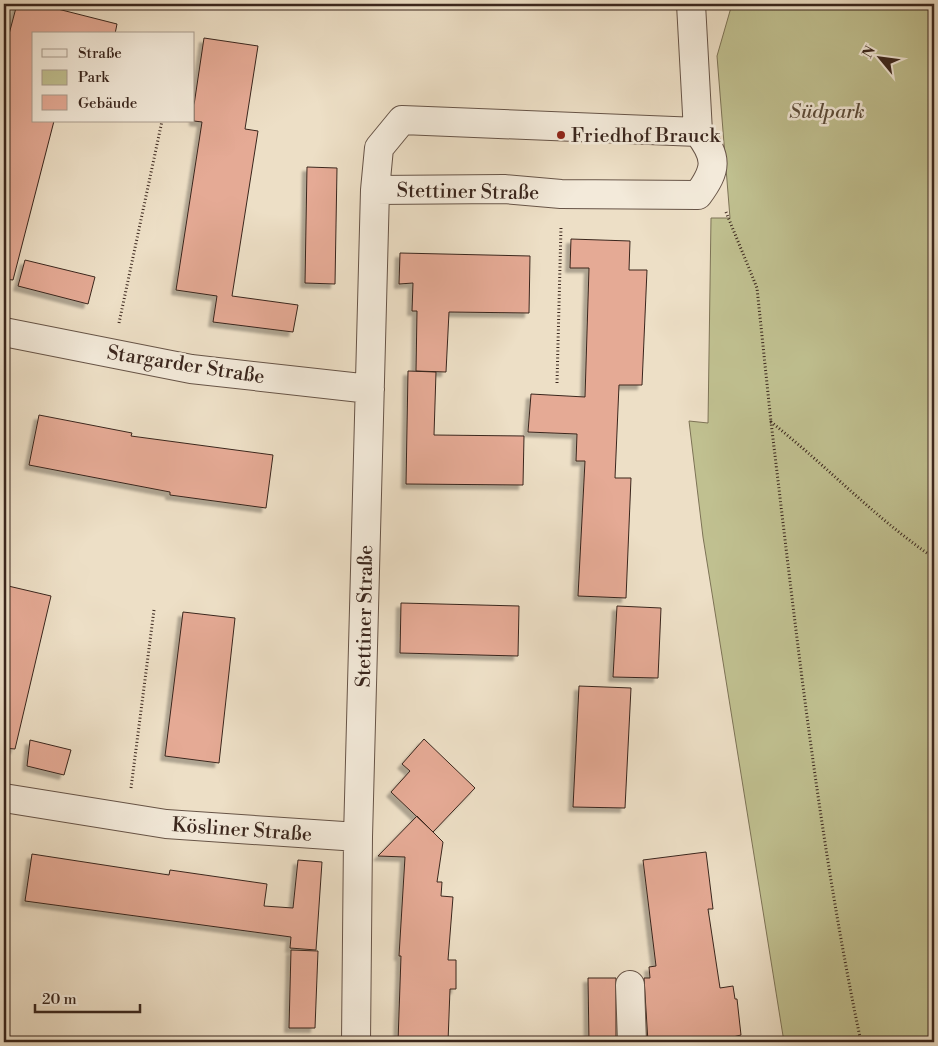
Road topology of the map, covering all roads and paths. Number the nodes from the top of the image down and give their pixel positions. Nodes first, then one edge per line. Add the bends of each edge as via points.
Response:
1 (691, 4) edge
2 (162, 122) edge
3 (698, 132) junction
4 (712, 177) junction
5 (375, 190) junction
6 (561, 194) junction
7 (4, 332) edge
8 (112, 353) junction
9 (558, 383) dead end
10 (370, 389) junction
11 (770, 422) junction
12 (934, 558) edge
13 (154, 610) dead end
14 (4, 798) edge
15 (127, 818) junction
16 (358, 837) junction
17 (630, 984) dead end
18 (356, 1042) edge
19 (632, 1042) edge
20 (861, 1042) edge

1 - 3 street
2 - 8 path
3 - 4 street via 712,150
3 - 5 street, Stettiner Straße via 402,120 379,148
4 - 6 street, Stettiner Straße via 698,194
4 - 11 path via 757,288
5 - 6 street, Stettiner Straße via 504,189
5 - 10 street, Stettiner Straße
6 - 9 path, Stettiner Straße
7 - 8 street, Stargarder Straße
8 - 10 street, Stargarder Straße via 191,368
10 - 16 street, Stettiner Straße
11 - 12 path via 810,452 904,537
11 - 20 path via 807,714
13 - 15 path
14 - 15 street, Kösliner Straße
15 - 16 street, Kösliner Straße via 166,824
16 - 18 street, Stettiner Straße
17 - 19 street

